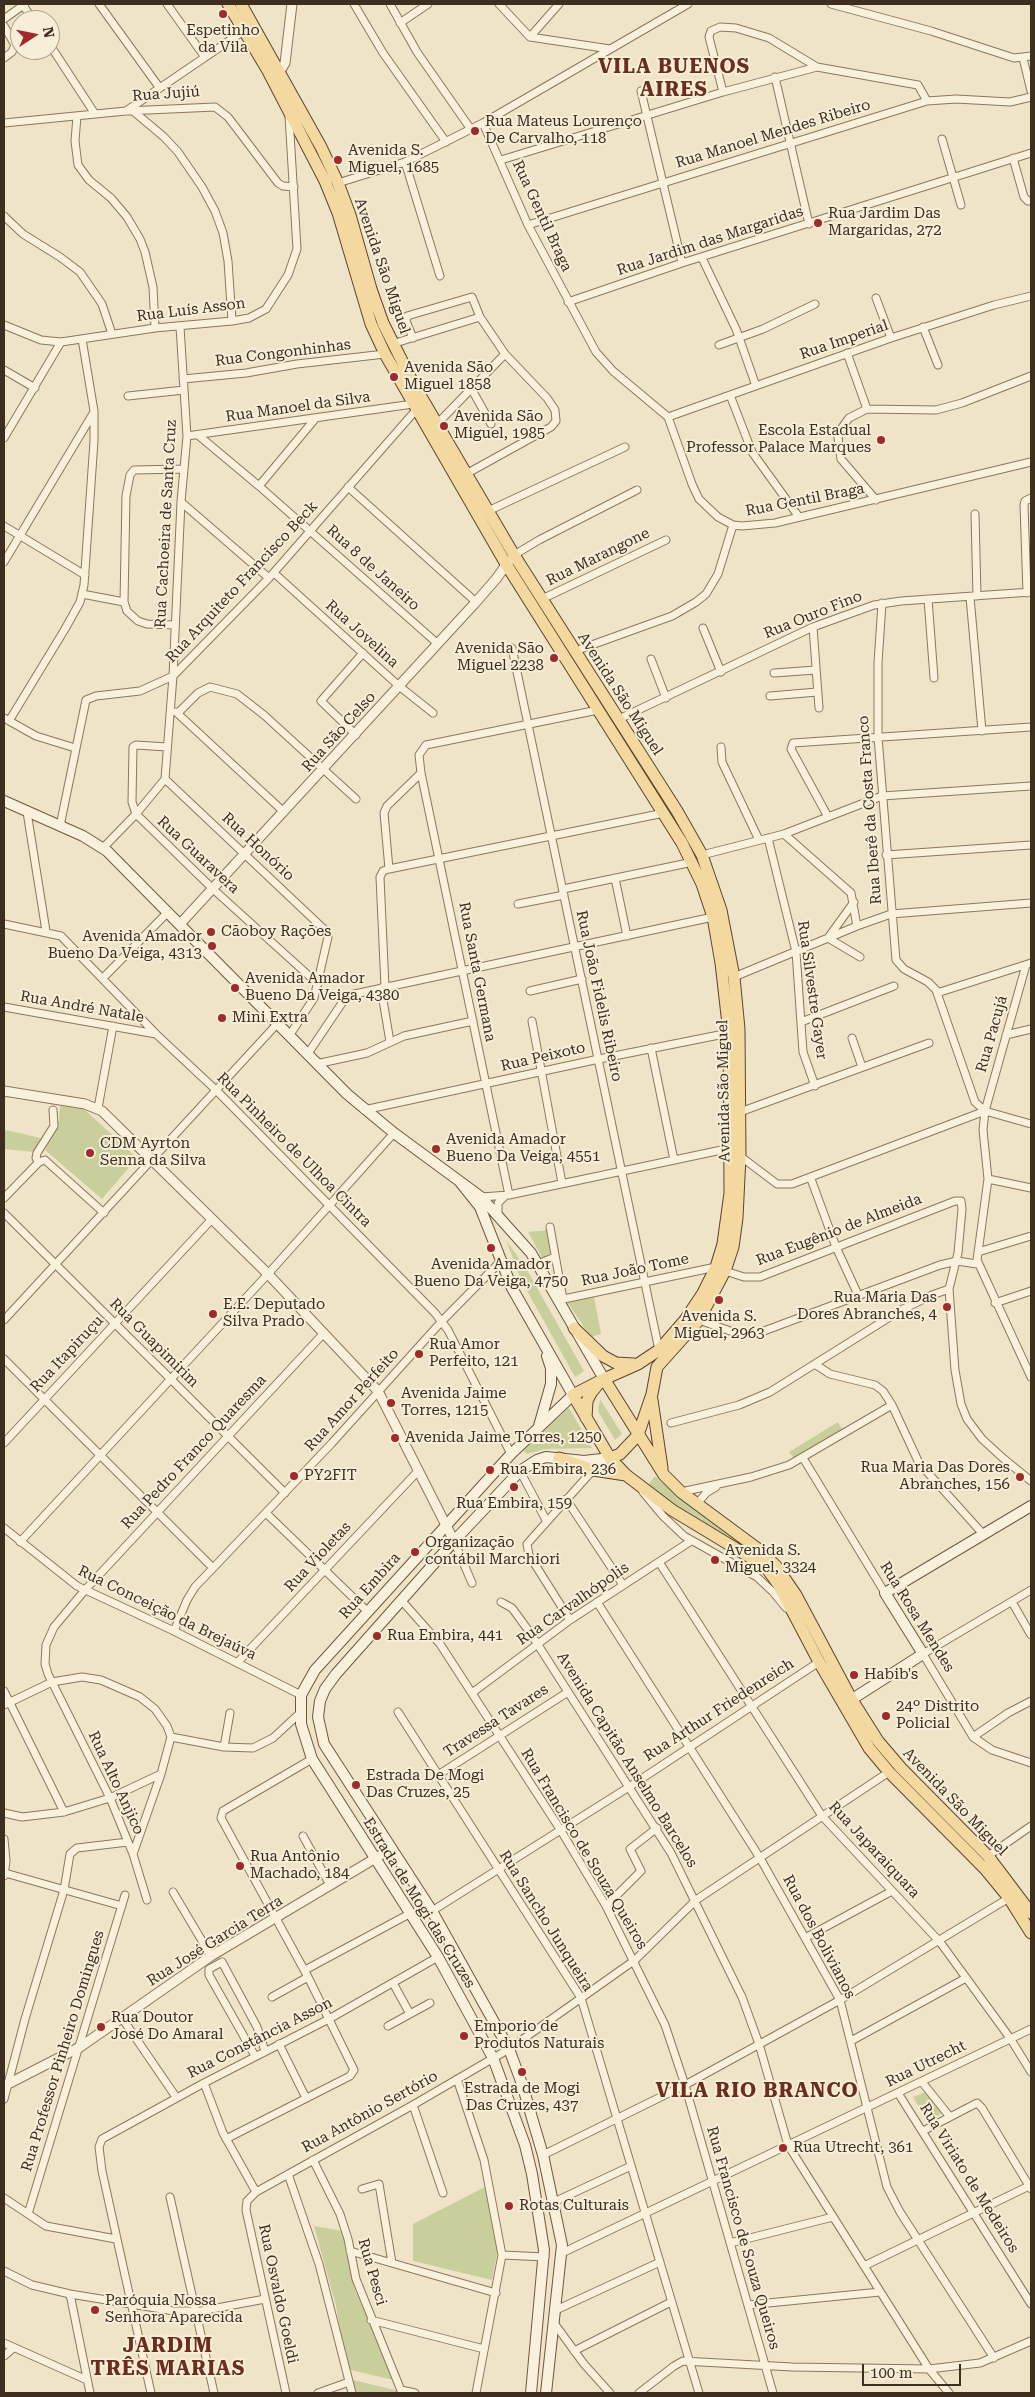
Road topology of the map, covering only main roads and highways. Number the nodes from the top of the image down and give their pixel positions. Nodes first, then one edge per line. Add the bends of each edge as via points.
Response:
1 (228, 4) edge
2 (241, 4) edge
3 (276, 76) junction
4 (4, 801) edge
5 (460, 1182) junction
6 (721, 1269) junction
7 (574, 1328) junction
8 (543, 1340) junction
9 (638, 1364) junction
10 (604, 1379) junction
11 (652, 1394) junction
12 (574, 1395) junction
13 (586, 1418) junction
14 (538, 1428) junction
15 (638, 1435) junction
16 (559, 1458) junction
17 (610, 1458) junction
18 (664, 1475) junction
19 (630, 1478) junction
20 (1031, 1506) edge
21 (301, 1695) joint
22 (848, 1702) junction
23 (966, 1850) junction
24 (988, 1856) junction
25 (1031, 1913) edge
26 (1031, 1933) edge
27 (531, 2393) edge
28 (546, 2393) edge

1 - 3 main road, Avenida São Miguel
2 - 3 main road, Avenida São Miguel
3 - 6 main road, Avenida São Miguel via 338,213 363,299 385,354 506,564 664,813 692,862 713,917 728,1033 731,1148 728,1217
3 - 6 main road, Avenida São Miguel via 321,147 338,183 392,344 514,555 677,810 702,855 721,910 734,977 739,1029 737,1218 733,1247
4 - 5 main road via 103,848 364,1110
5 - 7 main road via 481,1196 525,1244 561,1299
5 - 8 main road via 480,1207 518,1300
6 - 9 main road, Avenida São Miguel via 659,1350
6 - 11 main road, Avenida São Miguel via 699,1320 657,1367
7 - 9 main road via 603,1356 616,1363
7 - 10 main road
8 - 12 main road
8 - 14 main road via 551,1384
9 - 10 main road, Avenida São Miguel
10 - 12 main road, Avenida São Miguel
10 - 13 main road, Avenida São Miguel via 590,1393
10 - 15 main road, Avenida São Miguel
11 - 15 main road, Avenida São Miguel
11 - 18 main road
12 - 13 main road, Avenida São Miguel
12 - 14 main road, Rua Embira
13 - 17 main road, Avenida São Miguel
14 - 21 main road, Rua Embira via 446,1524 315,1670
15 - 17 main road, Avenida São Miguel via 620,1454
15 - 18 main road, Avenida São Miguel
16 - 17 main road via 584,1461
16 - 19 main road via 592,1470
16 - 28 main road, Estrada de Mogi das Cruzes via 537,1460 520,1471 454,1541 336,1674 325,1689 318,1717 324,1744 432,1911 509,2049 522,2084 544,2155 562,2253
17 - 19 main road, Avenida São Miguel
18 - 22 main road, Avenida São Miguel via 776,1566 796,1596
19 - 22 main road, Avenida São Miguel via 690,1523 758,1562 778,1584 819,1662
20 - 22 main road, Rua Rosa Mendes via 885,1593 923,1654
21 - 27 main road, Estrada de Mogi das Cruzes via 302,1732 312,1759 438,1957 493,2058 530,2162 544,2256
22 - 23 main road, Avenida São Miguel via 869,1748
22 - 24 main road, Avenida São Miguel via 889,1755
23 - 24 main road via 980,1859
23 - 26 main road, Avenida São Miguel via 1008,1898
24 - 25 main road, Avenida São Miguel

